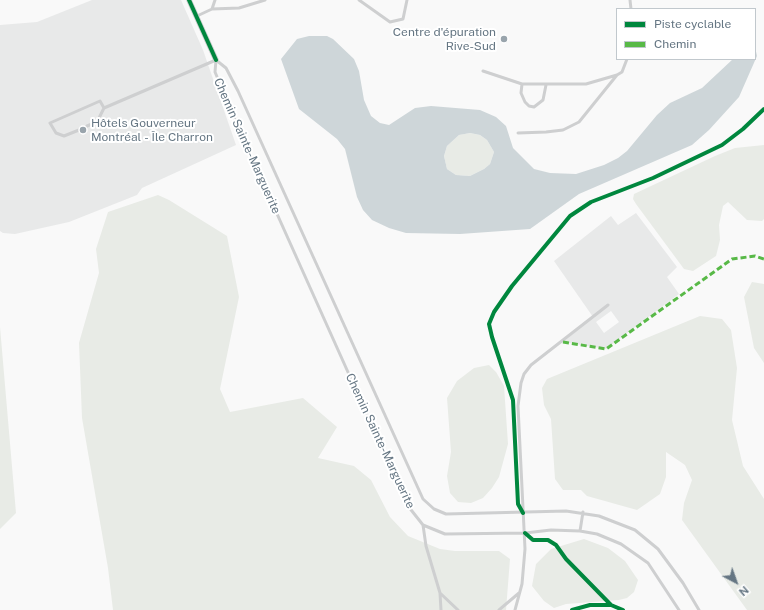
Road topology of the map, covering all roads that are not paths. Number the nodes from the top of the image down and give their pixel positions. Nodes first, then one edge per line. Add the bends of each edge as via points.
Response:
1 (189, 0) edge
2 (215, 0) edge
3 (265, 0) edge
4 (359, 0) edge
5 (407, 0) edge
6 (212, 9) junction
7 (196, 16) junction
8 (216, 60) junction
9 (627, 60) edge
10 (483, 71) dead end
11 (617, 75) junction
12 (522, 84) junction
13 (546, 85) junction
14 (104, 108) junction
15 (87, 126) dead end
16 (79, 130) dead end
17 (518, 133) dead end
18 (608, 305) dead end
19 (583, 512) junction
20 (524, 513) junction
21 (422, 525) junction
22 (580, 530) junction
23 (525, 533) junction
24 (440, 593) junction
25 (519, 594) junction
26 (441, 610) edge
27 (458, 610) edge
28 (499, 610) edge
29 (515, 610) edge
30 (679, 610) edge
31 (699, 610) edge

1 - 7 street
2 - 6 lane
3 - 6 lane via 239,8
4 - 5 lane via 390,22 403,19
6 - 7 lane
7 - 8 street
8 - 14 lane
8 - 20 lane, Chemin Sainte-Marguerite via 226,68 238,90 423,499 434,509 446,514
8 - 21 lane, Chemin Sainte-Marguerite via 215,72 243,138 408,506
9 - 11 lane via 622,72
10 - 12 lane
11 - 13 lane via 586,84
11 - 17 lane via 579,122 563,130
12 - 13 lane
12 - 13 lane via 521,93 525,102 534,107 543,100
14 - 15 lane via 97,122
14 - 16 lane via 100,101 50,123 56,133 64,136
18 - 20 lane via 531,365 524,374 518,406
19 - 20 lane, Chemin Sainte-Marguerite
19 - 22 lane
19 - 31 lane, Chemin Sainte-Marguerite via 635,530 658,549
20 - 23 lane
21 - 23 lane via 445,534
21 - 24 lane
22 - 23 lane
22 - 30 lane via 621,544 648,563
23 - 25 lane
24 - 26 lane
24 - 27 lane
25 - 28 lane
25 - 29 lane

